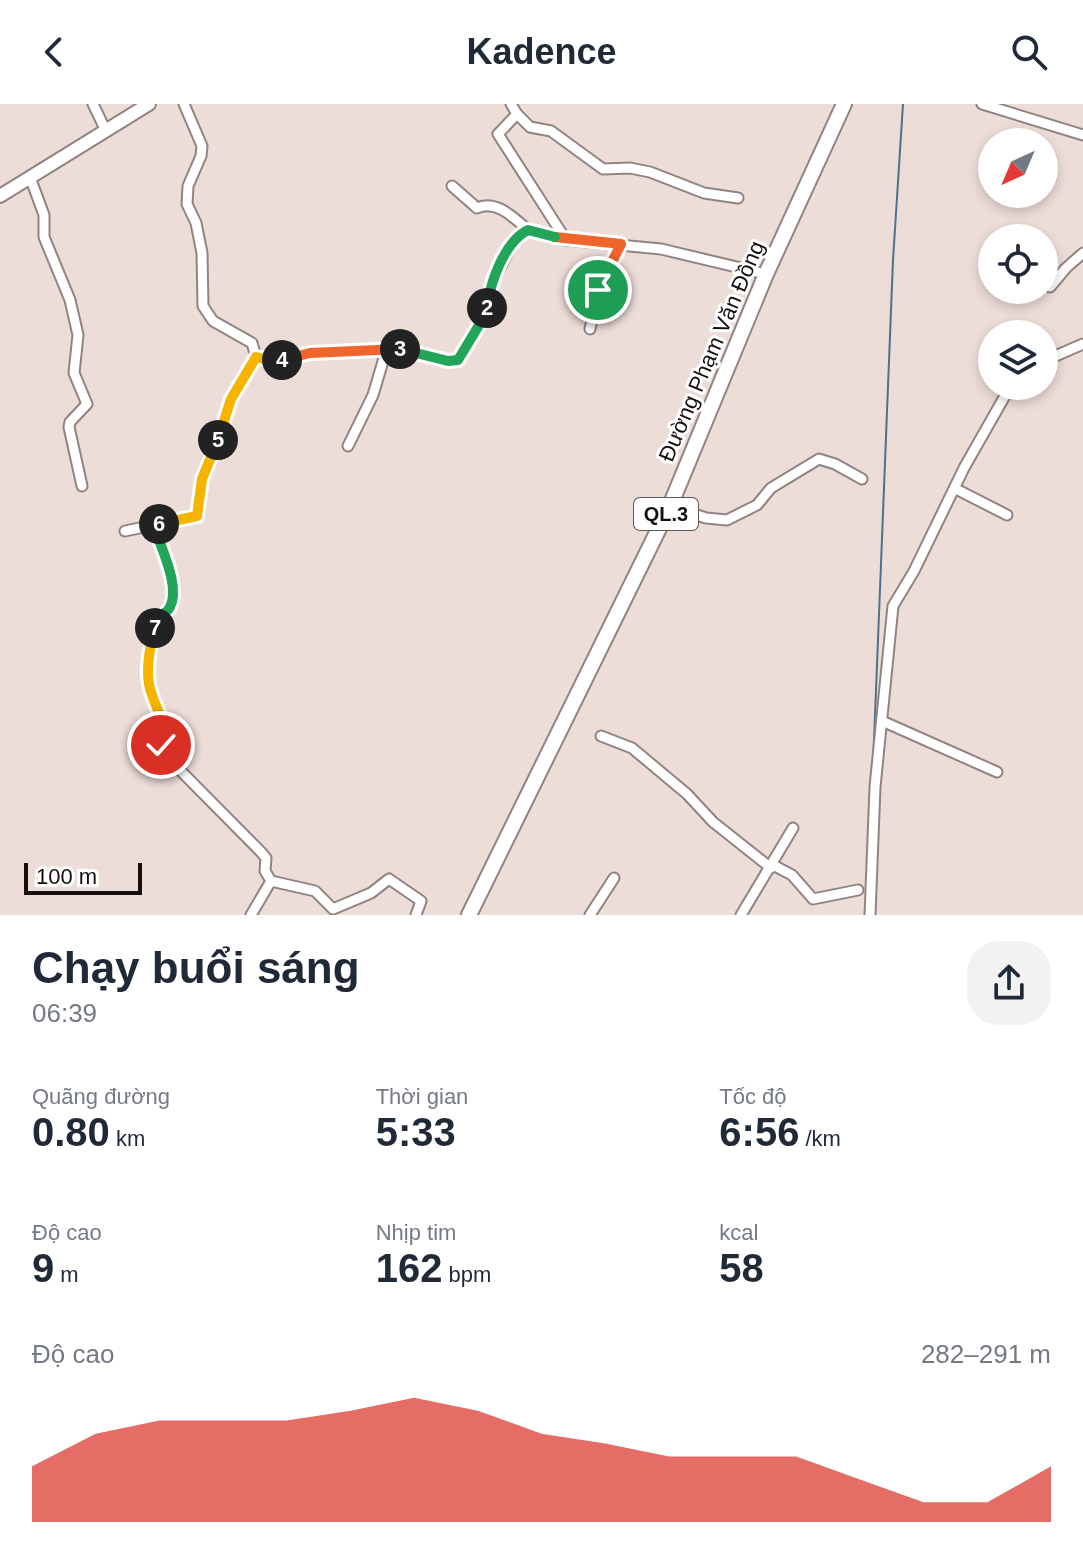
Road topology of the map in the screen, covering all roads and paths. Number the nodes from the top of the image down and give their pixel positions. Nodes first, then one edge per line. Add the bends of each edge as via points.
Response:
1 (93, 104) edge
2 (149, 104) edge
3 (184, 104) edge
4 (511, 104) edge
5 (844, 104) edge
6 (982, 104) edge
7 (517, 114) junction
8 (106, 131) junction
9 (1083, 135) edge
10 (30, 177) junction
11 (452, 186) dead end
12 (0, 196) edge
13 (738, 198) dead end
14 (528, 230) junction
15 (566, 240) junction
16 (621, 244) junction
17 (1083, 253) edge
18 (766, 274) junction
19 (1058, 278) edge
20 (590, 329) dead end
21 (1083, 344) edge
22 (386, 351) junction
23 (1058, 355) edge
24 (256, 357) junction
25 (1003, 400) edge
26 (348, 446) dead end
27 (862, 479) dead end
28 (82, 486) dead end
29 (956, 489) junction
30 (670, 506) junction
31 (1007, 515) dead end
32 (154, 525) junction
33 (125, 531) dead end
34 (882, 721) junction
35 (601, 736) dead end
36 (997, 772) dead end
37 (793, 828) dead end
38 (772, 867) junction
39 (614, 878) dead end
40 (271, 881) junction
41 (858, 890) dead end
42 (251, 915) edge
43 (416, 915) edge
44 (469, 915) edge
45 (590, 915) edge
46 (741, 915) edge
47 (870, 915) edge

1 - 8 street
2 - 8 main road
3 - 24 street via 202,146 187,204 202,253 203,306 213,321 252,343
4 - 7 street
5 - 18 highway, Đường Phạm Văn Đồng / QL.3
6 - 9 street
7 - 13 street via 603,169 650,172 704,193
7 - 15 street via 498,134
8 - 10 main road
10 - 12 main road
10 - 28 street via 44,215 44,237 67,291 78,335 74,373 87,404 69,427
11 - 14 street via 477,208 491,205
14 - 15 street
14 - 22 street via 509,250 489,290 484,317 458,360
15 - 16 street
16 - 18 street
16 - 20 street via 598,290
17 - 19 street
18 - 30 highway, Đường Phạm Văn Đồng / QL.3
21 - 23 street
22 - 24 street via 310,353 273,361
22 - 26 street via 373,395
24 - 32 street via 231,399 203,474 197,516
25 - 29 street
27 - 30 street via 819,459 771,488 757,505 727,520
29 - 31 street
29 - 34 street via 893,606
30 - 44 highway, Đường Phạm Văn Đồng / QL.3
32 - 33 street
32 - 40 street via 174,586 171,605 156,620 149,659 149,685 164,729 162,749 266,858
34 - 36 street
34 - 47 street
35 - 38 street via 632,748
37 - 38 street
38 - 41 street via 792,875 813,899
38 - 46 street
39 - 45 street
40 - 42 street
40 - 43 street via 315,891 333,909 389,879 421,901

